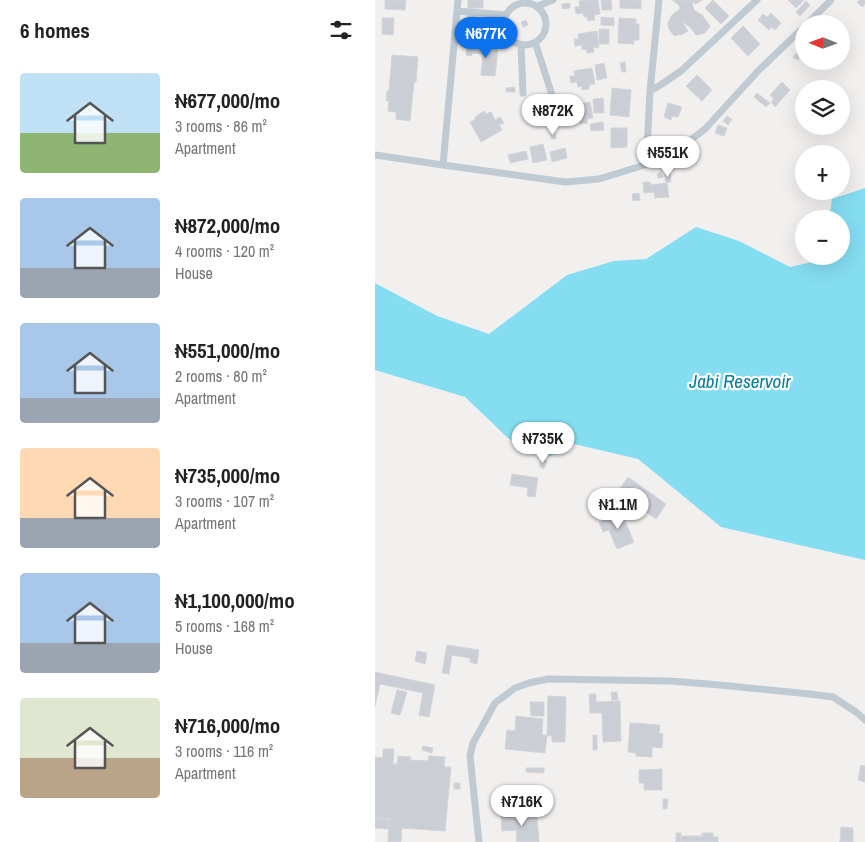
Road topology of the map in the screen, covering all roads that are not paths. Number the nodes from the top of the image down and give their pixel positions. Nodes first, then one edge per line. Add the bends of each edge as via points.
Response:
1 (458, 0) edge
2 (553, 0) edge
3 (659, 0) edge
4 (757, 0) edge
5 (831, 0) edge
6 (535, 4) edge
7 (457, 11) junction
8 (506, 15) junction
9 (816, 15) edge
10 (456, 24) junction
11 (505, 29) junction
12 (795, 36) edge
13 (535, 42) junction
14 (521, 45) junction
15 (650, 91) junction
16 (523, 93) dead end
17 (553, 98) dead end
18 (647, 151) dead end
19 (375, 155) edge
20 (443, 165) junction
21 (865, 720) edge
22 (479, 842) edge

1 - 7 street
2 - 6 street
3 - 15 street
4 - 15 street via 681,71
5 - 9 street
6 - 8 street via 524,2 515,5
6 - 13 street via 547,23 545,32
7 - 8 street
7 - 10 street
8 - 11 street
10 - 11 street
10 - 20 street
11 - 14 street via 513,41
12 - 20 street via 705,129 679,149 648,164 599,179 565,182
13 - 14 street
13 - 17 street
14 - 16 street
15 - 18 street
19 - 20 street
21 - 22 street via 833,697 810,694 670,681 548,679 529,683 515,688 495,703 473,743 470,756

